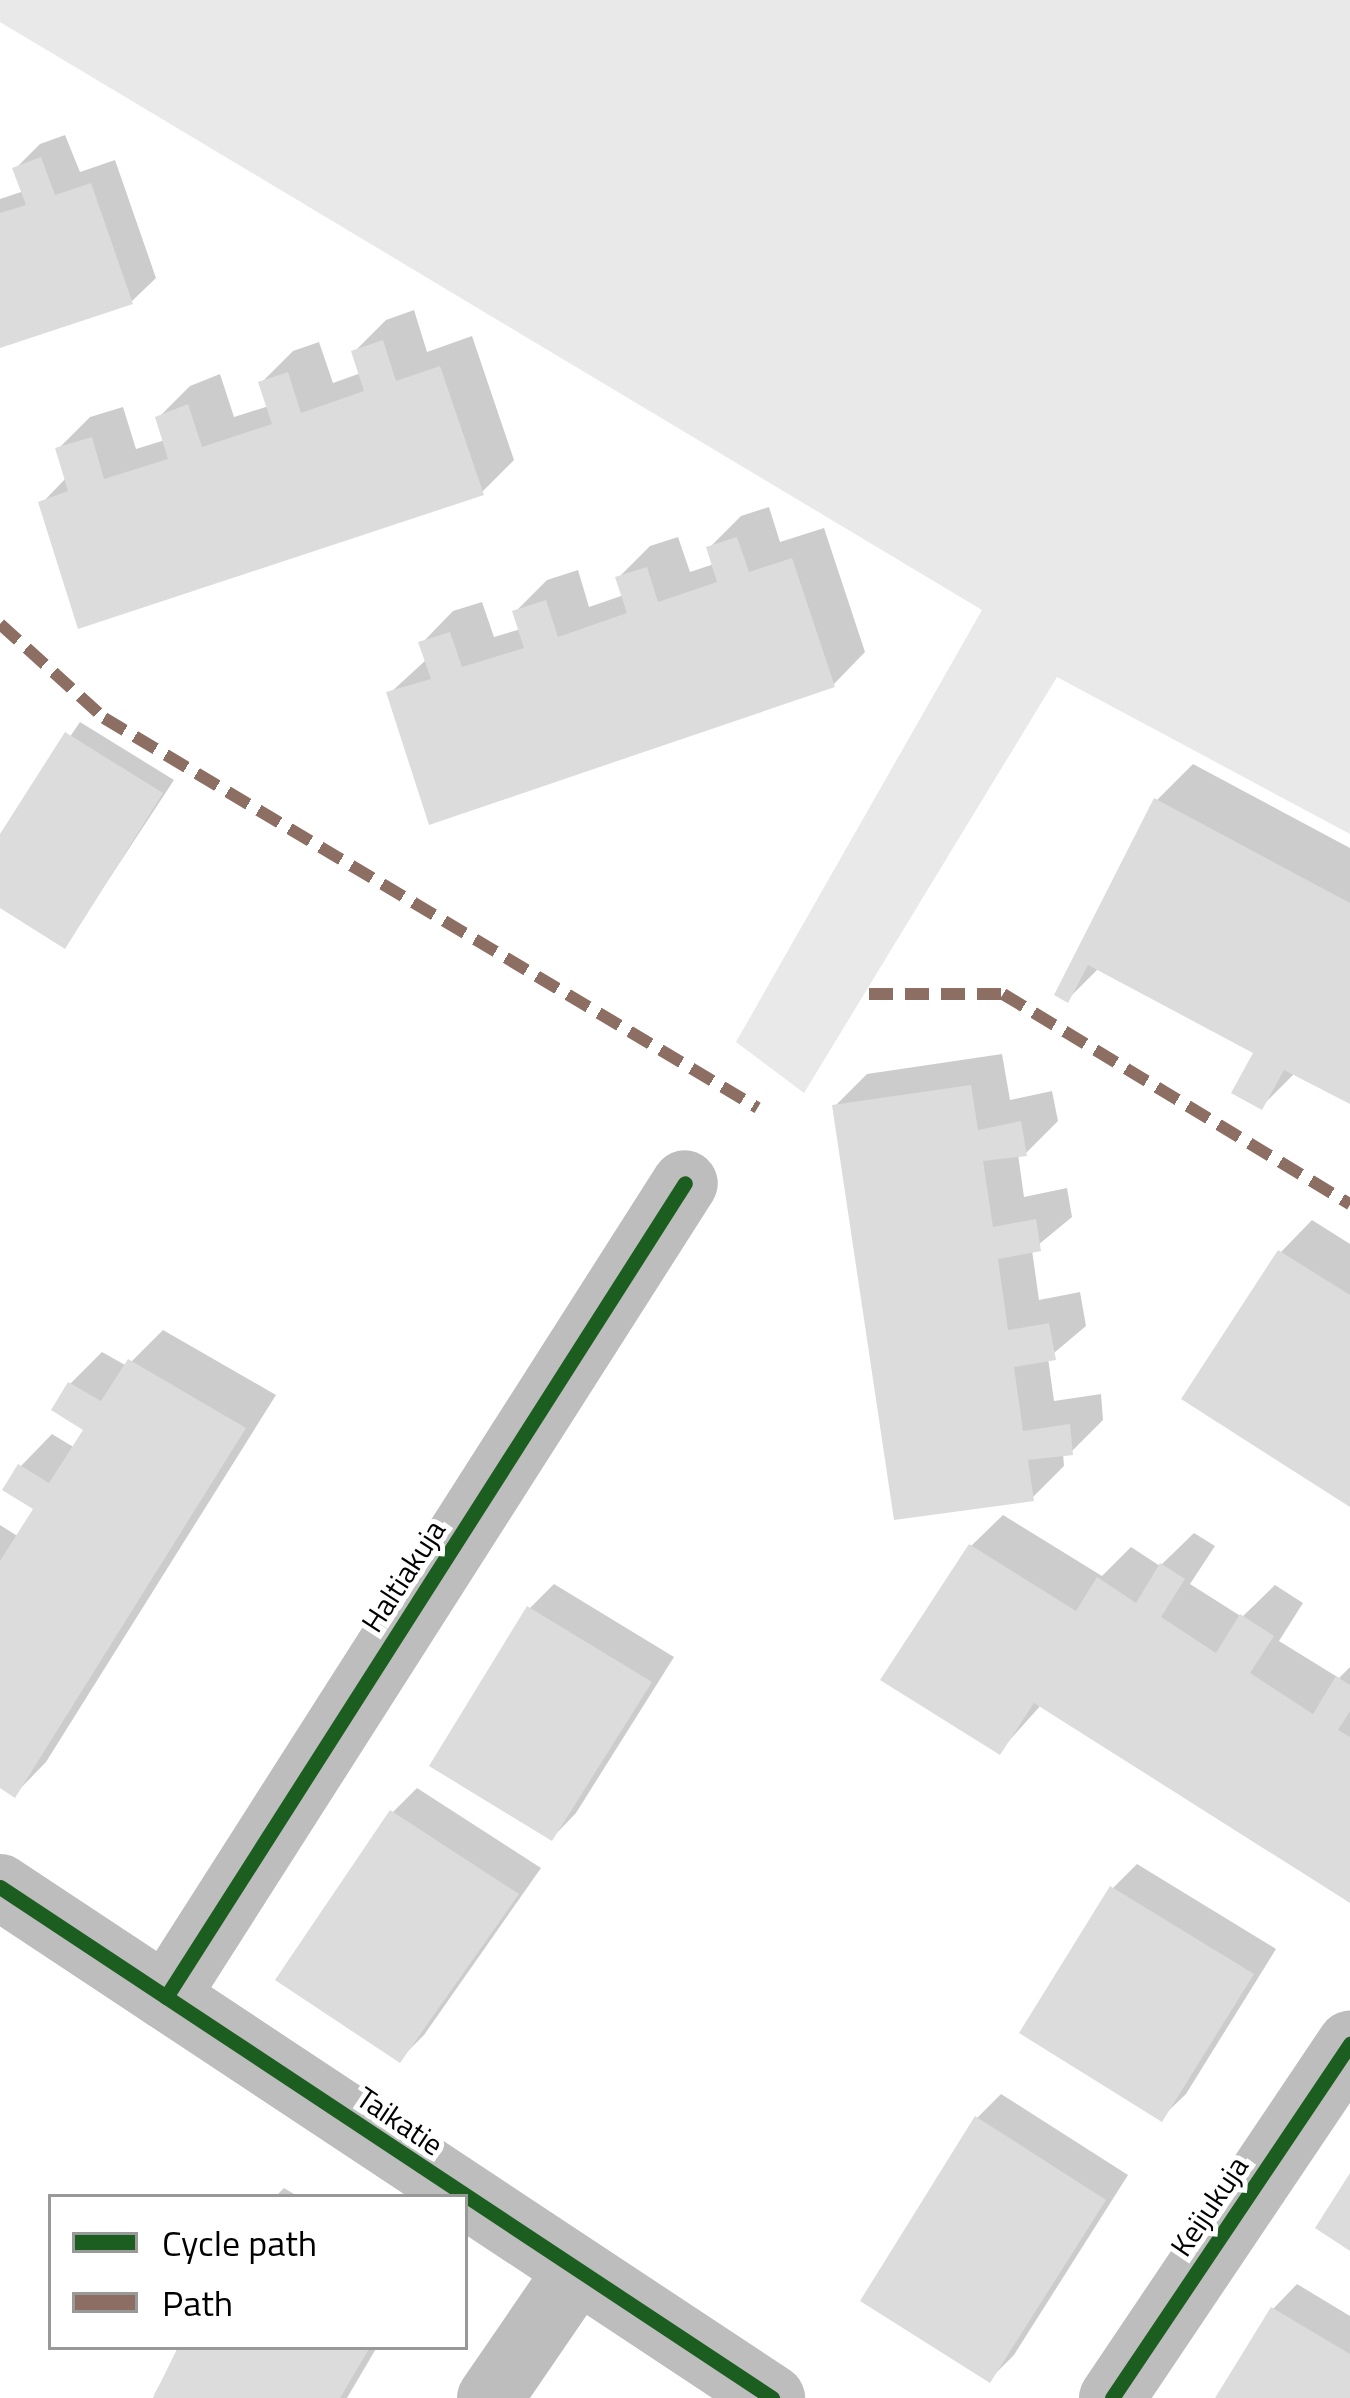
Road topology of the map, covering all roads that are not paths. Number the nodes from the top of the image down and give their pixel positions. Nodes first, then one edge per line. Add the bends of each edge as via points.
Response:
1 (685, 1183) dead end
2 (0, 1887) edge
3 (166, 1997) junction
4 (1350, 2044) edge
5 (462, 2194) edge
6 (468, 2198) edge
7 (577, 2271) junction
8 (490, 2398) edge
9 (772, 2398) edge
10 (1112, 2398) edge

1 - 3 street, Haltiakuja
2 - 3 street, Taikatie
3 - 5 street, Taikatie
4 - 10 street, Keijukuja
6 - 7 street, Taikatie
7 - 8 street
7 - 9 street, Taikatie

